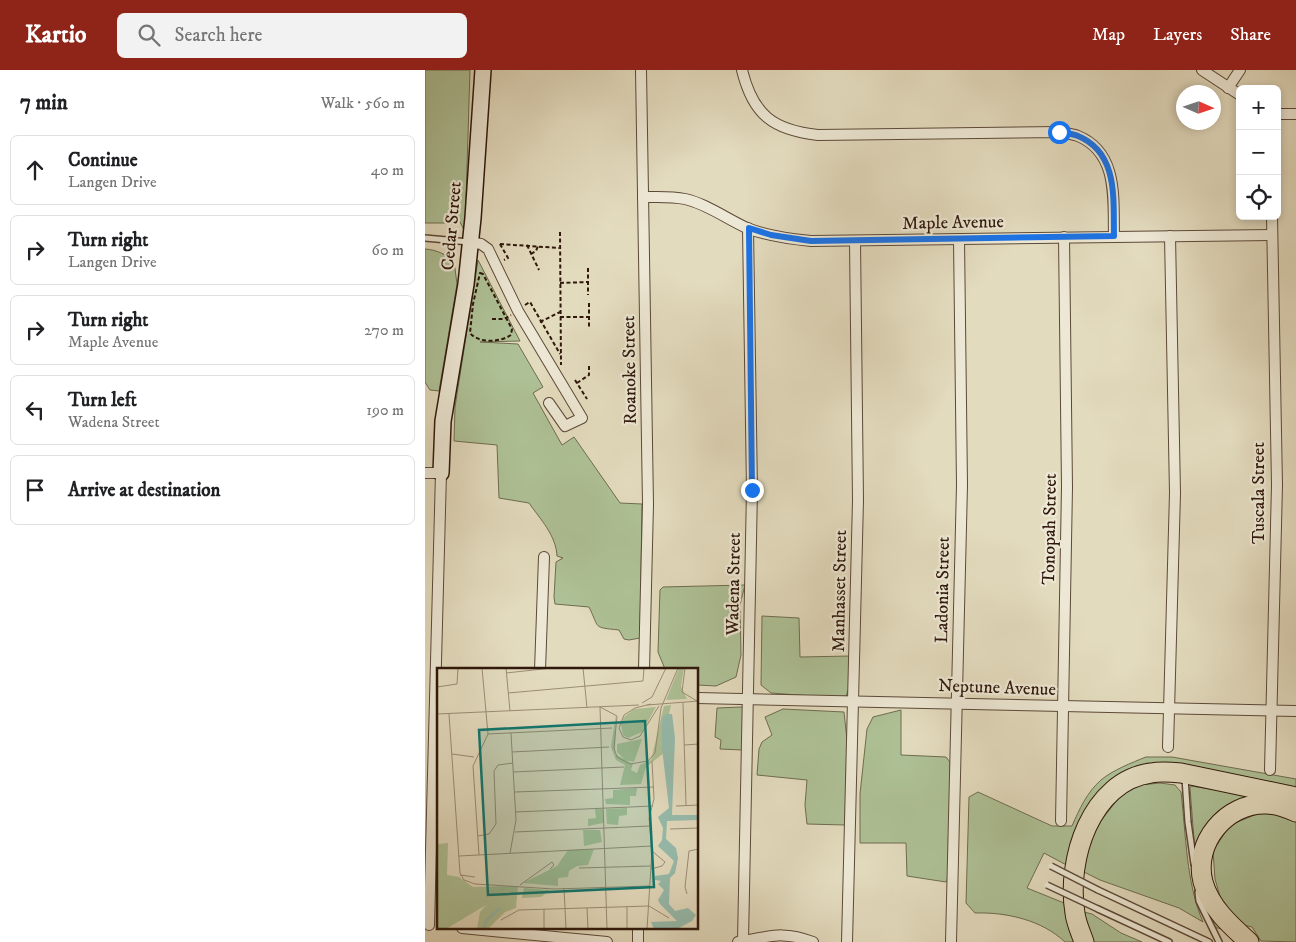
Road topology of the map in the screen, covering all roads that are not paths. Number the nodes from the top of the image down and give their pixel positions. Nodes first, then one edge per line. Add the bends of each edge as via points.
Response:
1 (483, 70) edge
2 (641, 70) edge
3 (742, 70) edge
4 (1201, 70) edge
5 (1239, 70) edge
6 (1228, 88) junction
7 (1236, 93) edge
8 (1281, 114) edge
9 (1296, 114) edge
10 (643, 197) junction
11 (1272, 220) edge
12 (749, 228) junction
13 (1272, 234) junction
14 (1114, 236) junction
15 (1170, 236) junction
16 (1064, 237) junction
17 (425, 238) edge
18 (959, 239) junction
19 (855, 241) junction
20 (469, 242) junction
21 (549, 403) dead end
22 (425, 473) edge
23 (441, 473) junction
24 (544, 557) dead end
25 (540, 668) edge
26 (644, 668) edge
27 (433, 692) edge
28 (699, 698) edge
29 (748, 699) junction
30 (853, 700) junction
31 (957, 703) junction
32 (1063, 706) junction
33 (1169, 708) junction
34 (1271, 710) junction
35 (1296, 711) edge
36 (1168, 747) dead end
37 (1270, 770) dead end
38 (1185, 774) junction
39 (1296, 797) edge
40 (1296, 812) edge
41 (1061, 821) dead end
42 (1051, 866) dead end
43 (1195, 872) dead end
44 (1196, 882) dead end
45 (1047, 885) dead end
46 (431, 925) edge
47 (474, 930) edge
48 (533, 932) edge
49 (521, 938) edge
50 (607, 942) edge
51 (740, 942) edge
52 (813, 942) edge
53 (847, 942) edge
54 (951, 942) edge
55 (1084, 942) edge
56 (1169, 942) edge
57 (1209, 942) edge
58 (1219, 942) edge
59 (1249, 942) edge

1 - 20 street, Cedar Street
2 - 10 street, Roanoke Street
3 - 14 street via 747,92 759,110 777,125 796,133 1059,132 1078,136 1096,147 1113,181
4 - 6 street
5 - 6 street
6 - 7 street
8 - 9 street
10 - 12 street, Maple Avenue via 685,199
10 - 26 street, Roanoke Street via 648,504
11 - 13 street, Tuscala Street
12 - 19 street, Maple Avenue via 793,239
12 - 29 street, Wadena Street via 752,490
13 - 15 street, Maple Avenue
13 - 34 street, Tuscala Street via 1277,486
14 - 15 street, Maple Avenue
14 - 16 street, Maple Avenue
15 - 33 street via 1175,492
16 - 18 street, Maple Avenue
16 - 32 street, Tonopah Street via 1067,487
17 - 20 lane
18 - 19 street, Maple Avenue
18 - 31 street, Ladonia Street via 962,484
19 - 30 street, Manhasset Street via 858,500
20 - 21 street via 488,249 581,418 565,426
20 - 23 street, Cedar Street via 466,284 443,421
22 - 23 street
23 - 27 street
24 - 25 street
27 - 46 street
28 - 29 street, Neptune Avenue
29 - 30 street, Neptune Avenue
29 - 51 street, Wadena Street
30 - 31 street, Neptune Avenue
30 - 53 street, Manhasset Street
31 - 32 street, Neptune Avenue
31 - 54 street, Ladonia Street
32 - 33 street, Neptune Avenue
32 - 41 street, Tonopah Street
33 - 34 street, Neptune Avenue
33 - 36 street
34 - 35 street, Neptune Avenue
34 - 37 street, Tuscala Street
38 - 39 highway
38 - 43 lane
38 - 55 highway via 1158,772 1133,778 1118,786 1092,816 1084,833 1075,872 1075,912
40 - 59 highway via 1266,804 1249,806 1221,821 1204,847 1201,862 1208,896
42 - 57 lane, bridge
44 - 58 lane via 1199,901
45 - 56 lane, bridge
47 - 49 street
48 - 49 street
48 - 50 street
51 - 52 street via 787,935

